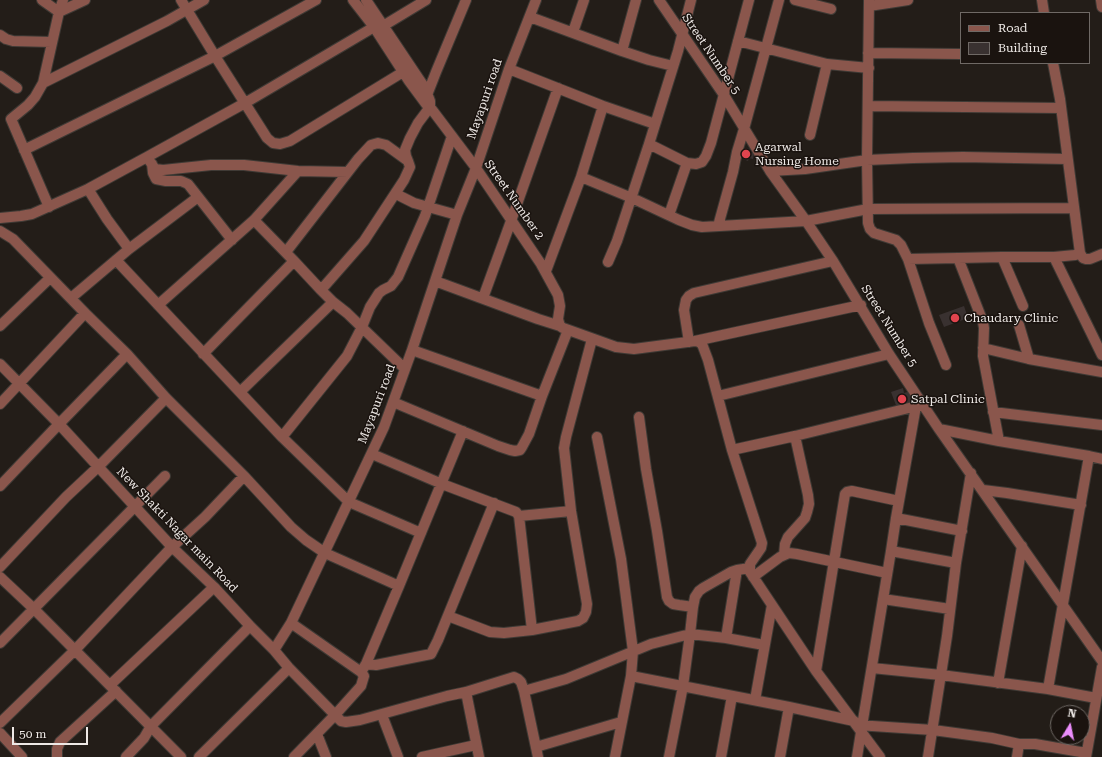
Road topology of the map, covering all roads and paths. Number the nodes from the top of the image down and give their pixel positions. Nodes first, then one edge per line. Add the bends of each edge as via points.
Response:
1 (42, 0) edge
2 (63, 0) edge
3 (85, 0) edge
4 (181, 0) edge
5 (204, 0) edge
6 (316, 0) edge
7 (353, 0) edge
8 (366, 0) edge
9 (426, 0) edge
10 (466, 0) edge
11 (536, 0) edge
12 (584, 0) edge
13 (636, 0) edge
14 (659, 0) edge
15 (691, 0) edge
16 (749, 0) edge
17 (779, 0) edge
18 (795, 0) edge
19 (908, 0) edge
20 (1042, 0) edge
21 (1101, 0) edge
22 (869, 3) edge
23 (1102, 7) edge
24 (830, 9) dead end
25 (187, 10) junction
26 (59, 12) junction
27 (1044, 12) edge
28 (530, 17) junction
29 (379, 27) junction
30 (573, 32) junction
31 (682, 34) junction
32 (0, 35) edge
33 (738, 41) junction
34 (52, 42) junction
35 (766, 48) junction
36 (622, 51) junction
37 (868, 53) junction
38 (960, 54) edge
39 (215, 56) junction
40 (827, 64) junction
41 (1053, 64) edge
42 (673, 66) junction
43 (869, 68) junction
44 (509, 69) junction
45 (403, 72) junction
46 (0, 76) edge
47 (43, 83) junction
48 (16, 88) dead end
49 (558, 88) junction
50 (427, 95) junction
51 (724, 95) junction
52 (245, 103) junction
53 (603, 106) junction
54 (868, 106) junction
55 (430, 107) junction
56 (1061, 108) junction
57 (655, 124) junction
58 (744, 129) junction
59 (810, 135) dead end
60 (452, 136) junction
61 (649, 144) junction
62 (24, 150) junction
63 (1067, 159) junction
64 (867, 160) junction
65 (150, 161) junction
66 (408, 161) junction
67 (687, 162) junction
68 (476, 168) junction
69 (298, 171) junction
70 (770, 171) junction
71 (348, 172) junction
72 (581, 177) junction
73 (88, 188) junction
74 (396, 192) junction
75 (198, 196) junction
76 (632, 198) junction
77 (49, 207) junction
78 (428, 207) junction
79 (1073, 208) junction
80 (868, 209) junction
81 (457, 215) junction
82 (669, 215) junction
83 (0, 218) edge
84 (254, 220) junction
85 (511, 221) junction
86 (806, 221) junction
87 (718, 226) junction
88 (0, 231) edge
89 (232, 240) junction
90 (129, 249) junction
91 (286, 252) junction
92 (1080, 253) junction
93 (1102, 254) edge
94 (1002, 256) junction
95 (1054, 257) junction
96 (958, 258) junction
97 (908, 259) junction
98 (116, 260) junction
99 (294, 261) junction
100 (834, 261) junction
101 (608, 262) dead end
102 (546, 271) junction
103 (50, 278) junction
104 (435, 280) junction
105 (321, 290) junction
106 (71, 298) junction
107 (483, 298) junction
108 (333, 302) junction
109 (158, 305) junction
110 (861, 305) junction
111 (1023, 306) dead end
112 (84, 313) junction
113 (1019, 325) dead end
114 (0, 326) edge
115 (362, 327) junction
116 (564, 328) junction
117 (587, 337) junction
118 (692, 342) junction
119 (983, 348) junction
120 (412, 350) junction
121 (128, 354) junction
122 (203, 354) junction
123 (889, 354) junction
124 (1102, 355) edge
125 (1029, 360) junction
126 (0, 364) edge
127 (946, 365) dead end
128 (405, 369) junction
129 (1102, 372) edge
130 (19, 384) junction
131 (240, 392) junction
132 (542, 396) junction
133 (718, 396) junction
134 (166, 398) junction
135 (393, 402) junction
136 (0, 404) edge
137 (920, 405) junction
138 (993, 412) junction
139 (639, 417) dead end
140 (59, 424) junction
141 (1102, 425) edge
142 (939, 429) junction
143 (463, 431) junction
144 (795, 436) junction
145 (282, 437) junction
146 (597, 437) dead end
147 (999, 441) junction
148 (732, 450) junction
149 (372, 454) junction
150 (1089, 456) junction
151 (1102, 459) edge
152 (98, 466) junction
153 (971, 473) junction
154 (165, 476) dead end
155 (244, 476) junction
156 (442, 484) junction
157 (0, 486) edge
158 (983, 490) junction
159 (899, 501) junction
160 (349, 502) junction
161 (494, 503) junction
162 (1081, 505) junction
163 (135, 506) junction
164 (572, 511) junction
165 (519, 516) junction
166 (896, 518) junction
167 (962, 531) junction
168 (421, 533) junction
169 (1022, 546) junction
170 (172, 547) junction
171 (891, 551) junction
172 (325, 553) junction
173 (784, 554) junction
174 (834, 562) junction
175 (956, 562) junction
176 (0, 567) edge
177 (737, 570) junction
178 (751, 573) junction
179 (887, 573) junction
180 (0, 577) edge
181 (399, 586) junction
182 (214, 587) junction
183 (883, 599) junction
184 (772, 605) junction
185 (1063, 605) junction
186 (693, 607) junction
187 (34, 609) junction
188 (950, 609) junction
189 (448, 616) junction
190 (291, 623) junction
191 (250, 626) junction
192 (532, 630) junction
193 (690, 634) junction
194 (726, 638) junction
195 (0, 643) edge
196 (764, 645) junction
197 (75, 650) junction
198 (274, 650) junction
199 (634, 651) junction
200 (1102, 661) edge
201 (1102, 667) edge
202 (289, 668) junction
203 (363, 668) junction
204 (872, 668) junction
205 (816, 671) junction
206 (941, 675) junction
207 (631, 676) junction
208 (998, 683) junction
209 (683, 686) junction
210 (113, 688) junction
211 (1048, 689) junction
212 (466, 692) junction
213 (524, 692) junction
214 (732, 696) junction
215 (1096, 698) junction
216 (755, 700) junction
217 (789, 707) junction
218 (335, 715) junction
219 (382, 715) junction
220 (621, 722) junction
221 (0, 723) edge
222 (151, 726) junction
223 (859, 726) junction
224 (933, 730) junction
225 (0, 734) edge
226 (317, 734) junction
227 (1019, 744) junction
228 (476, 745) junction
229 (537, 752) edge
230 (1086, 755) edge
231 (22, 757) edge
232 (57, 757) edge
233 (126, 757) edge
234 (181, 757) edge
235 (199, 757) edge
236 (294, 757) edge
237 (326, 757) edge
238 (398, 757) edge
239 (422, 757) edge
240 (479, 757) edge
241 (615, 757) edge
242 (669, 757) edge
243 (721, 757) edge
244 (780, 757) edge
245 (857, 757) edge
246 (880, 757) edge
247 (928, 757) edge
248 (1017, 757) edge

1 - 26 street
2 - 26 street
3 - 26 street
4 - 25 street
5 - 25 street
6 - 39 street
7 - 29 street, Street Number 2
8 - 29 street
9 - 29 street
10 - 50 street
11 - 28 street, Mayapuri road
12 - 30 street
13 - 36 street
14 - 31 street, Street Number 5
15 - 31 street
16 - 33 street
17 - 35 street
18 - 24 street
19 - 22 street
20 - 27 street
21 - 23 street
22 - 37 street
25 - 39 street
25 - 47 street
26 - 34 street
28 - 30 street
28 - 44 street, Mayapuri road
29 - 45 street, Street Number 2
29 - 50 street via 425,88
29 - 52 street
30 - 36 street
31 - 42 street
31 - 51 street, Street Number 5
32 - 34 street via 13,41
33 - 35 street
33 - 51 street
34 - 47 street
35 - 40 street
35 - 58 street
36 - 42 street
37 - 38 street
37 - 43 street
39 - 52 street
39 - 62 street
40 - 43 street
40 - 59 street
41 - 56 street
42 - 57 street
43 - 54 street
44 - 49 street
44 - 68 street, Mayapuri road
45 - 52 street via 290,141 280,144 273,143 268,138
45 - 55 street, Street Number 2
46 - 48 street
47 - 62 street via 28,105 11,119
49 - 53 street
49 - 85 street
50 - 55 street
51 - 58 street, Street Number 5
51 - 67 street via 706,156 699,164
52 - 65 street
53 - 57 street
53 - 72 street
54 - 56 street
54 - 64 street
55 - 60 street, Street Number 2
55 - 66 street via 418,123 405,150
56 - 63 street
57 - 61 street
58 - 70 street, Street Number 5
58 - 87 street
60 - 68 street, Street Number 2
60 - 78 street
61 - 67 street
61 - 76 street
62 - 77 street
63 - 64 street via 963,157
63 - 79 street
64 - 70 street
64 - 80 street
65 - 69 street via 155,169 163,170 244,165
65 - 73 street
65 - 75 street via 156,179 186,182
66 - 71 street via 386,145 375,143
66 - 74 street via 408,173
67 - 82 street
68 - 81 street, Mayapuri road
68 - 85 street, Street Number 2
69 - 71 street
69 - 84 street
70 - 86 street, Street Number 5
71 - 91 street
72 - 76 street
72 - 102 street
73 - 77 street
73 - 90 street
74 - 78 street via 407,200
74 - 105 street via 364,241
75 - 89 street
75 - 90 street
76 - 82 street
76 - 101 street
77 - 83 street via 27,215
78 - 81 street
78 - 115 street via 398,277 391,286 379,293
79 - 80 street
79 - 92 street
80 - 86 street
80 - 97 street via 870,229 901,244
81 - 104 street, Mayapuri road
82 - 87 street via 692,225
84 - 89 street
84 - 91 street
85 - 102 street, Street Number 2
85 - 107 street
86 - 87 street
86 - 100 street, Street Number 5
88 - 103 street via 13,239
89 - 109 street
90 - 98 street
91 - 99 street
92 - 93 street via 1086,259
92 - 95 street
94 - 95 street
94 - 96 street
94 - 111 street
95 - 124 street
96 - 97 street
96 - 119 street via 983,322
97 - 127 street
98 - 106 street
98 - 109 street
99 - 105 street
99 - 122 street
100 - 110 street, Street Number 5
100 - 118 street via 694,293 686,300 684,310
102 - 116 street, Street Number 2 via 558,294 558,319
103 - 106 street
103 - 114 street
104 - 107 street
104 - 120 street, Mayapuri road
105 - 108 street
106 - 112 street
107 - 116 street
108 - 115 street
108 - 131 street
109 - 122 street
110 - 118 street
110 - 123 street, Street Number 5
112 - 121 street
112 - 130 street
113 - 125 street
115 - 128 street
115 - 145 street via 347,356
116 - 117 street
116 - 132 street
117 - 118 street via 616,347 634,349
117 - 164 street via 564,448
118 - 133 street via 699,342 704,348
119 - 125 street
119 - 138 street
120 - 128 street, Mayapuri road
120 - 132 street
121 - 134 street
121 - 140 street
122 - 131 street
123 - 133 street
123 - 137 street, Street Number 5
125 - 129 street
126 - 130 street, New Shakti Nagar main Road
128 - 135 street, Mayapuri road
130 - 136 street
130 - 140 street, New Shakti Nagar main Road
131 - 145 street
132 - 143 street via 529,434 520,450 510,450
133 - 148 street
134 - 152 street
134 - 155 street
135 - 143 street
135 - 149 street, Mayapuri road
137 - 142 street, Street Number 5
137 - 144 street
137 - 159 street
138 - 141 street
138 - 147 street
139 - 186 street via 667,597 673,604
140 - 152 street, New Shakti Nagar main Road
140 - 157 street
142 - 147 street
142 - 153 street, Street Number 5
143 - 156 street
144 - 148 street
144 - 173 street via 809,504 805,518 788,537
145 - 160 street
146 - 199 street via 622,559
147 - 150 street
148 - 178 street via 762,543 752,561
149 - 156 street
149 - 160 street, Mayapuri road
150 - 151 street
150 - 162 street
152 - 163 street, New Shakti Nagar main Road
152 - 176 street
153 - 158 street, Street Number 5
153 - 167 street
154 - 163 street
155 - 170 street
155 - 172 street via 291,527
156 - 161 street
156 - 168 street
158 - 162 street
158 - 169 street, Street Number 5
159 - 166 street
159 - 174 street via 847,492 844,496
160 - 168 street
160 - 172 street, Mayapuri road
161 - 165 street via 516,512
161 - 189 street
162 - 185 street
163 - 170 street, New Shakti Nagar main Road
163 - 187 street
164 - 165 street
164 - 192 street via 587,604 586,612 578,621
165 - 192 street
166 - 167 street
166 - 171 street
167 - 175 street
168 - 181 street
169 - 185 street, Street Number 5
169 - 208 street
170 - 182 street, New Shakti Nagar main Road
170 - 197 street
171 - 175 street
171 - 179 street
172 - 181 street
172 - 190 street, Mayapuri road
173 - 174 street via 797,554
173 - 178 street
174 - 179 street
174 - 205 street
175 - 188 street
177 - 178 street
177 - 186 street via 699,591
177 - 194 street
178 - 184 street
179 - 183 street
180 - 187 street
181 - 203 street
182 - 191 street, New Shakti Nagar main Road
182 - 210 street
183 - 188 street
183 - 204 street
184 - 196 street
184 - 205 street
185 - 200 street, Street Number 5
185 - 211 street
186 - 193 street
187 - 195 street
187 - 197 street
188 - 206 street
189 - 192 street via 490,632
189 - 203 street via 430,654
190 - 198 street, Mayapuri road
190 - 203 street
191 - 198 street, New Shakti Nagar main Road
191 - 222 street
193 - 194 street
193 - 199 street
193 - 209 street
194 - 196 street
196 - 216 street
197 - 210 street
197 - 221 street
198 - 202 street, New Shakti Nagar main Road
199 - 207 street
199 - 213 street
201 - 215 street
202 - 218 street, New Shakti Nagar main Road
202 - 235 street
203 - 218 street via 364,680 361,686
204 - 206 street
204 - 223 street
205 - 223 street
206 - 208 street
206 - 224 street
207 - 209 street
207 - 220 street
208 - 211 street
209 - 214 street
209 - 242 street
210 - 222 street
210 - 232 street via 60,742 56,749
211 - 215 street
212 - 213 street via 514,678 521,682
212 - 219 street
212 - 228 street
213 - 229 street
214 - 216 street
214 - 243 street
215 - 230 street
216 - 217 street
217 - 223 street
217 - 244 street
218 - 219 street via 346,722
218 - 226 street
219 - 238 street
220 - 229 street
220 - 241 street
222 - 233 street via 144,738
222 - 234 street
223 - 224 street
223 - 245 street
223 - 246 street
224 - 227 street
224 - 247 street
225 - 231 street
226 - 236 street
226 - 237 street
227 - 230 street via 1035,744
227 - 248 street
228 - 239 street
228 - 240 street

